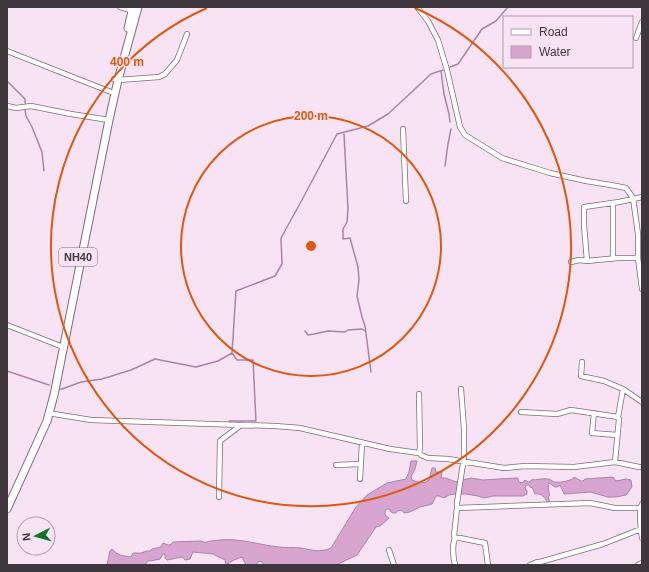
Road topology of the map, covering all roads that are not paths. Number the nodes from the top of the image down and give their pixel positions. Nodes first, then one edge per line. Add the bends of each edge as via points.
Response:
1 (120, 7) edge
2 (417, 7) edge
3 (135, 9) edge
4 (642, 22) edge
5 (187, 34) dead end
6 (636, 38) dead end
7 (7, 51) edge
8 (116, 80) junction
9 (111, 92) junction
10 (7, 106) edge
11 (107, 120) junction
12 (403, 129) dead end
13 (642, 197) edge
14 (633, 198) junction
15 (406, 201) dead end
16 (613, 203) junction
17 (613, 258) junction
18 (638, 258) junction
19 (587, 261) junction
20 (571, 262) dead end
21 (642, 289) edge
22 (7, 324) edge
23 (61, 347) junction
24 (582, 362) dead end
25 (461, 389) dead end
26 (623, 389) junction
27 (419, 394) dead end
28 (642, 402) edge
29 (521, 412) dead end
30 (48, 413) junction
31 (594, 413) junction
32 (618, 417) junction
33 (241, 425) junction
34 (617, 435) junction
35 (362, 442) junction
36 (419, 453) junction
37 (462, 462) junction
38 (615, 462) junction
39 (360, 464) junction
40 (336, 465) dead end
41 (642, 466) edge
42 (360, 478) dead end
43 (219, 497) dead end
44 (7, 501) edge
45 (641, 506) edge
46 (457, 508) junction
47 (7, 509) edge
48 (641, 529) junction
49 (455, 538) junction
50 (642, 538) edge
51 (389, 550) dead end
52 (642, 563) edge
53 (394, 565) edge
54 (455, 565) edge
55 (488, 565) edge
56 (530, 565) edge
57 (638, 565) edge

1 - 3 street
2 - 14 street via 428,20 438,40 460,127 465,136 502,158 550,173 626,188
3 - 8 highway, NH40
4 - 6 street
5 - 8 street via 177,60 165,74 159,77
7 - 9 street
8 - 9 highway, NH40
8 - 11 highway, NH40
9 - 11 highway, NH40
10 - 11 street via 31,106
11 - 23 highway, NH40
12 - 15 street
13 - 14 street
14 - 16 street
14 - 18 street
16 - 17 street
16 - 19 street via 584,207
17 - 18 street
17 - 19 street
18 - 21 street
19 - 20 street
22 - 23 street
23 - 30 highway, NH40
24 - 26 street via 581,376 604,381
25 - 37 street via 464,429
26 - 28 street
26 - 32 street
27 - 36 street
29 - 31 street via 557,414 571,410
30 - 33 street via 91,420
30 - 44 highway, NH40
30 - 47 highway, NH40 via 47,421
31 - 32 street
31 - 34 street via 592,433
32 - 34 street
33 - 35 street via 300,428
33 - 43 street via 220,441
34 - 38 street
35 - 36 street
35 - 39 street
36 - 37 street via 428,458
37 - 38 street via 504,468 574,467
37 - 46 street
38 - 41 street
39 - 40 street
39 - 42 street
45 - 46 street via 615,508 590,503
45 - 48 street
46 - 49 street
48 - 50 street
48 - 56 street via 603,544
49 - 54 street
49 - 55 street via 485,543
51 - 53 street
52 - 57 street

